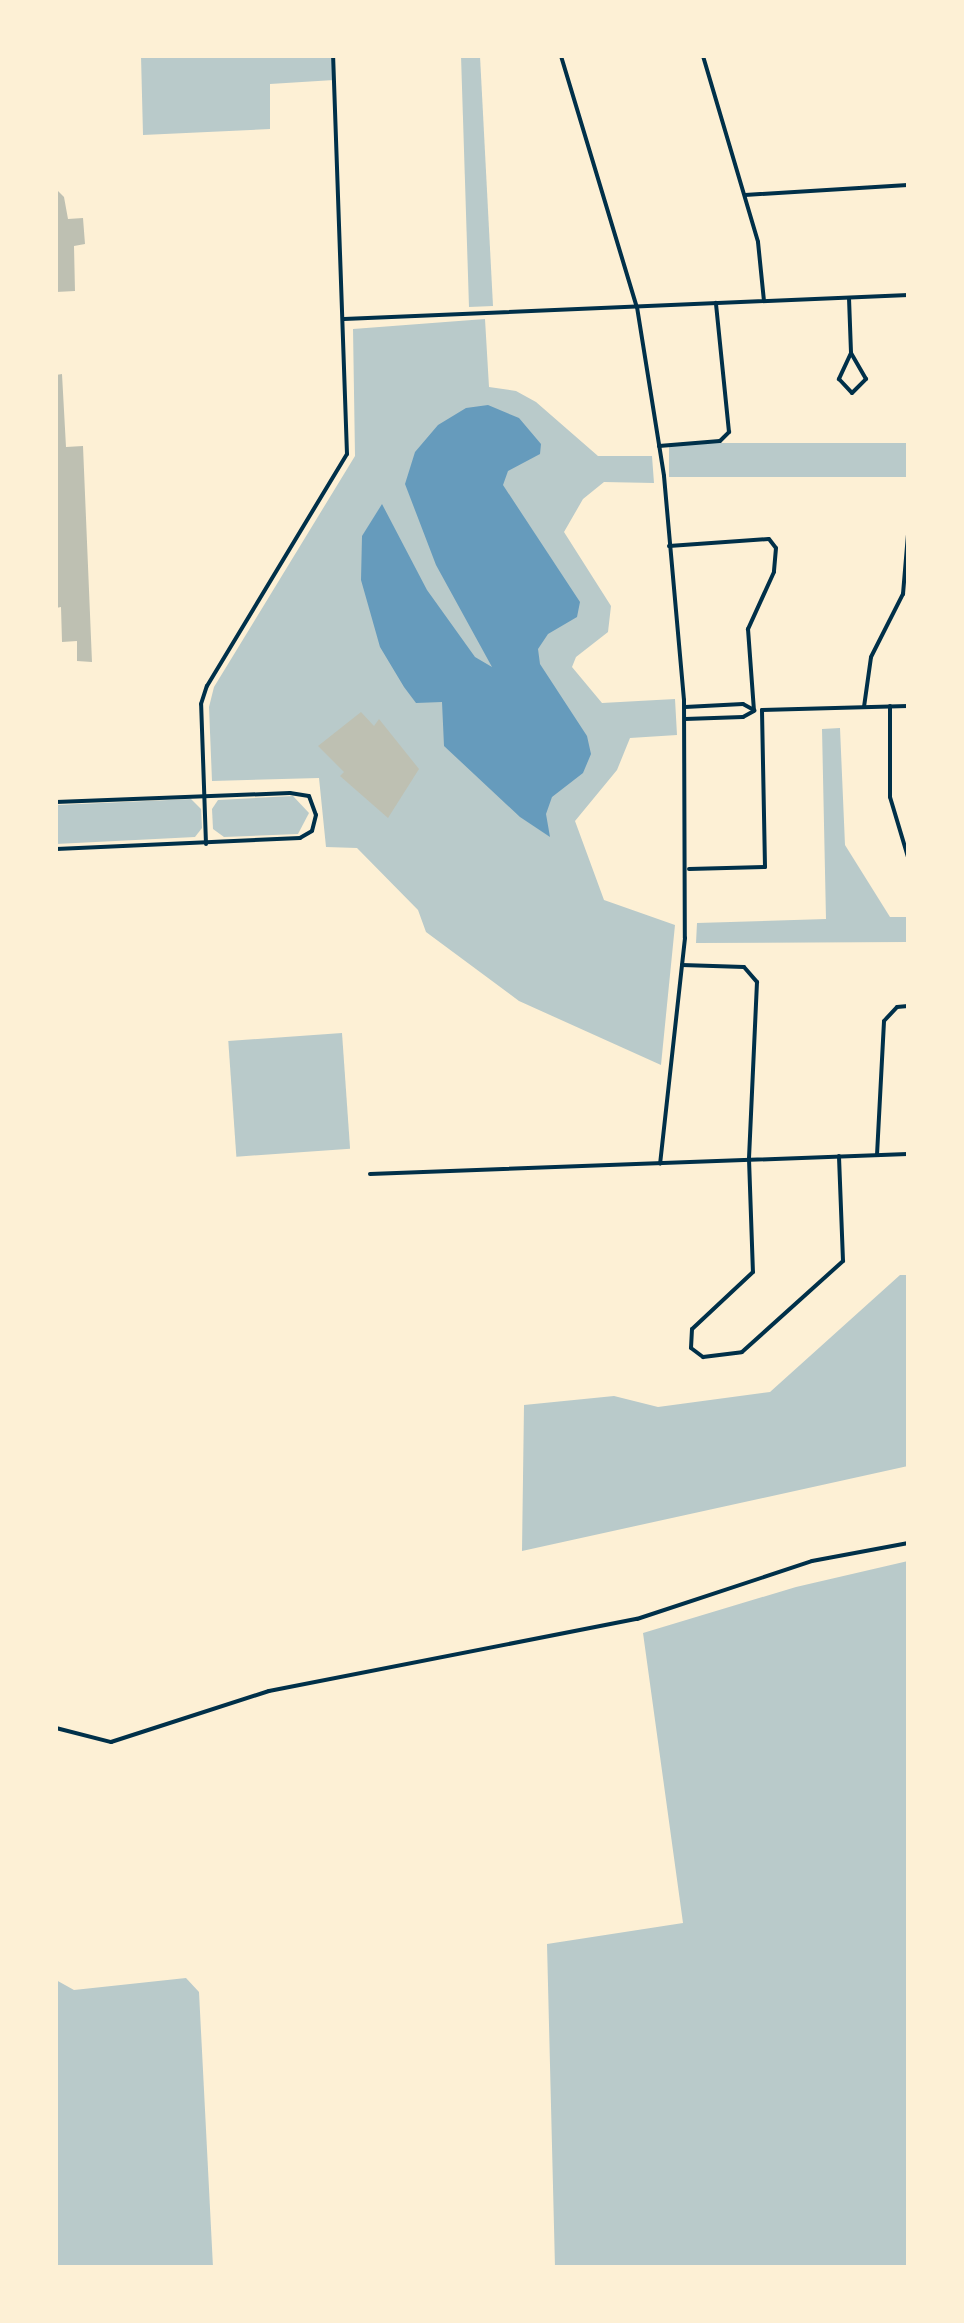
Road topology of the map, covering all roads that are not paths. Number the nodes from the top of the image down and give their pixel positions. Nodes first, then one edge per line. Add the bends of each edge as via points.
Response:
1 (333, 56) edge
2 (561, 56) edge
3 (703, 56) edge
4 (908, 185) edge
5 (745, 195) junction
6 (908, 295) edge
7 (849, 298) junction
8 (764, 301) junction
9 (716, 303) junction
10 (637, 307) junction
11 (344, 319) junction
12 (851, 353) junction
13 (659, 446) junction
14 (908, 535) edge
15 (669, 546) junction
16 (890, 706) junction
17 (908, 706) edge
18 (685, 707) junction
19 (864, 707) junction
20 (754, 710) junction
21 (762, 710) junction
22 (685, 719) junction
23 (204, 796) junction
24 (56, 802) edge
25 (206, 844) junction
26 (56, 849) edge
27 (908, 857) edge
28 (688, 869) junction
29 (682, 965) junction
30 (908, 1006) edge
31 (908, 1154) edge
32 (877, 1155) junction
33 (839, 1156) junction
34 (749, 1159) junction
35 (660, 1164) junction
36 (370, 1174) dead end
37 (908, 1543) edge
38 (56, 1728) edge

1 - 11 street
2 - 10 street
3 - 5 street
4 - 5 street
5 - 8 street via 758,242
6 - 7 street
7 - 8 street
7 - 12 street
8 - 9 street
9 - 10 street
9 - 13 street via 729,432 720,441
10 - 11 street
10 - 13 street
11 - 23 street via 347,454 207,686 201,704
12 - 12 street via 839,379 852,393 866,379
13 - 15 street
14 - 19 street via 903,594 871,657
15 - 18 street
15 - 20 street via 769,539 776,548 774,572 748,629
16 - 17 street
16 - 19 street
16 - 27 street via 890,797
18 - 20 street via 743,704
18 - 22 street
19 - 21 street
20 - 21 street
20 - 22 street via 743,717
21 - 28 street via 765,867
22 - 28 street
23 - 24 street
23 - 25 street
23 - 25 street via 300,793 312,799 316,815 314,827 303,837
25 - 26 street
28 - 29 street
29 - 34 street via 744,967 755,975
29 - 35 street
30 - 32 street via 897,1007 884,1021
31 - 32 street
32 - 33 street
33 - 34 street
33 - 34 street via 843,1261 742,1352 703,1357 691,1348 692,1329 753,1272
34 - 35 street
35 - 36 street
37 - 38 street via 812,1561 637,1619 269,1691 111,1742

